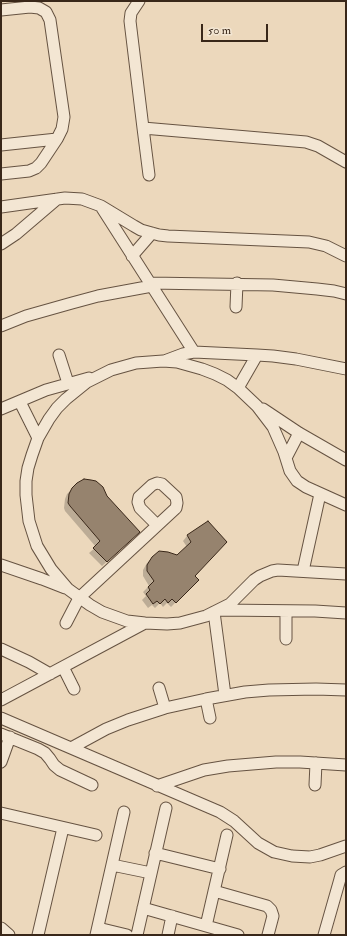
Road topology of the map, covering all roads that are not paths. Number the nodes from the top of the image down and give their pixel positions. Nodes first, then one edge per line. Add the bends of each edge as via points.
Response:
1 (139, 1) edge
2 (30, 4) edge
3 (1, 10) edge
4 (143, 128) junction
5 (57, 139) junction
6 (1, 145) edge
7 (346, 162) edge
8 (1, 174) edge
9 (150, 175) dead end
10 (57, 199) junction
11 (101, 206) junction
12 (1, 207) edge
13 (152, 233) junction
14 (1, 244) edge
15 (132, 256) junction
16 (346, 256) edge
17 (237, 283) junction
18 (151, 284) junction
19 (346, 294) edge
20 (236, 307) dead end
21 (1, 326) edge
22 (194, 352) junction
23 (58, 354) dead end
24 (256, 355) junction
25 (163, 361) junction
26 (346, 369) edge
27 (98, 375) junction
28 (68, 383) junction
29 (238, 388) junction
30 (20, 402) junction
31 (257, 406) junction
32 (1, 410) edge
33 (299, 433) junction
34 (38, 438) junction
35 (286, 458) junction
36 (346, 460) edge
37 (320, 494) junction
38 (346, 505) edge
39 (157, 525) dead end
40 (1, 565) edge
41 (303, 571) junction
42 (346, 574) edge
43 (68, 589) junction
44 (80, 598) junction
45 (216, 611) junction
46 (286, 611) junction
47 (346, 612) edge
48 (66, 623) dead end
49 (145, 624) junction
50 (286, 638) dead end
51 (1, 650) edge
52 (63, 668) junction
53 (50, 674) junction
54 (159, 688) dead end
55 (74, 689) dead end
56 (346, 690) edge
57 (225, 695) junction
58 (206, 699) junction
59 (1, 700) edge
60 (165, 708) junction
61 (1, 718) edge
62 (210, 718) dead end
63 (5, 736) edge
64 (71, 748) junction
65 (1, 762) edge
66 (316, 763) junction
67 (346, 765) edge
68 (92, 785) dead end
69 (315, 785) dead end
70 (157, 786) junction
71 (166, 808) dead end
72 (124, 812) dead end
73 (2, 817) edge
74 (63, 828) junction
75 (96, 835) dead end
76 (227, 836) dead end
77 (346, 846) edge
78 (156, 853) junction
79 (112, 865) junction
80 (220, 869) junction
81 (346, 872) edge
82 (151, 873) junction
83 (214, 891) junction
84 (143, 908) junction
85 (172, 916) junction
86 (1, 928) edge
87 (204, 929) edge
88 (97, 932) edge
89 (9, 935) edge
90 (38, 935) edge
91 (127, 935) edge
92 (137, 935) edge
93 (168, 935) edge
94 (238, 935) edge
95 (268, 935) edge
96 (324, 935) edge

1 - 4 street via 130,21
2 - 3 street
2 - 5 street via 46,12 50,20 64,118
4 - 7 street via 306,142
4 - 9 street
5 - 6 street
5 - 8 street via 36,168
10 - 11 street via 82,199
10 - 12 street
10 - 14 street
11 - 13 street via 134,226
11 - 15 street
13 - 15 street
13 - 16 street via 168,236 309,242 326,246
15 - 18 street
17 - 18 street
17 - 19 street via 273,284
17 - 20 street
18 - 21 street via 72,303
18 - 22 street
22 - 24 street
22 - 25 street
23 - 28 street
24 - 26 street via 296,359
24 - 29 street
25 - 27 street via 136,363
25 - 29 street via 202,369
27 - 28 street
27 - 34 street via 66,398
28 - 30 street
29 - 31 street
30 - 32 street
30 - 34 street
31 - 33 street
31 - 35 street via 273,427
33 - 35 street
33 - 36 street
34 - 43 street via 26,481 29,521 37,546 51,569
35 - 37 street via 290,471 297,481
37 - 38 street
37 - 41 street
39 - 44 street
40 - 43 street
41 - 42 street
41 - 45 street via 278,570 266,573 254,580 230,604
43 - 44 street
44 - 48 street
44 - 49 street via 114,617
45 - 46 street
45 - 49 street via 180,623
45 - 57 street
46 - 47 street
46 - 50 street
49 - 52 street
51 - 53 street
52 - 53 street
52 - 55 street
53 - 59 street
54 - 60 street
56 - 57 street via 293,689
57 - 58 street
58 - 60 street
58 - 62 street
60 - 64 street via 106,729
61 - 64 street
63 - 65 street
63 - 68 street via 45,753 60,770
64 - 70 street
66 - 67 street
66 - 69 street
66 - 70 street via 276,762 228,766 204,770
70 - 77 street via 227,816 258,843 283,855 310,857
71 - 78 street
72 - 79 street
73 - 74 street
74 - 75 street
74 - 90 street
76 - 80 street
78 - 80 street
78 - 82 street
79 - 82 street
79 - 88 street
80 - 83 street
81 - 96 street via 340,879
82 - 84 street
83 - 87 street
83 - 95 street via 267,906 273,916
84 - 85 street
84 - 92 street
85 - 87 street
85 - 93 street
86 - 89 street
87 - 94 street
88 - 91 street

